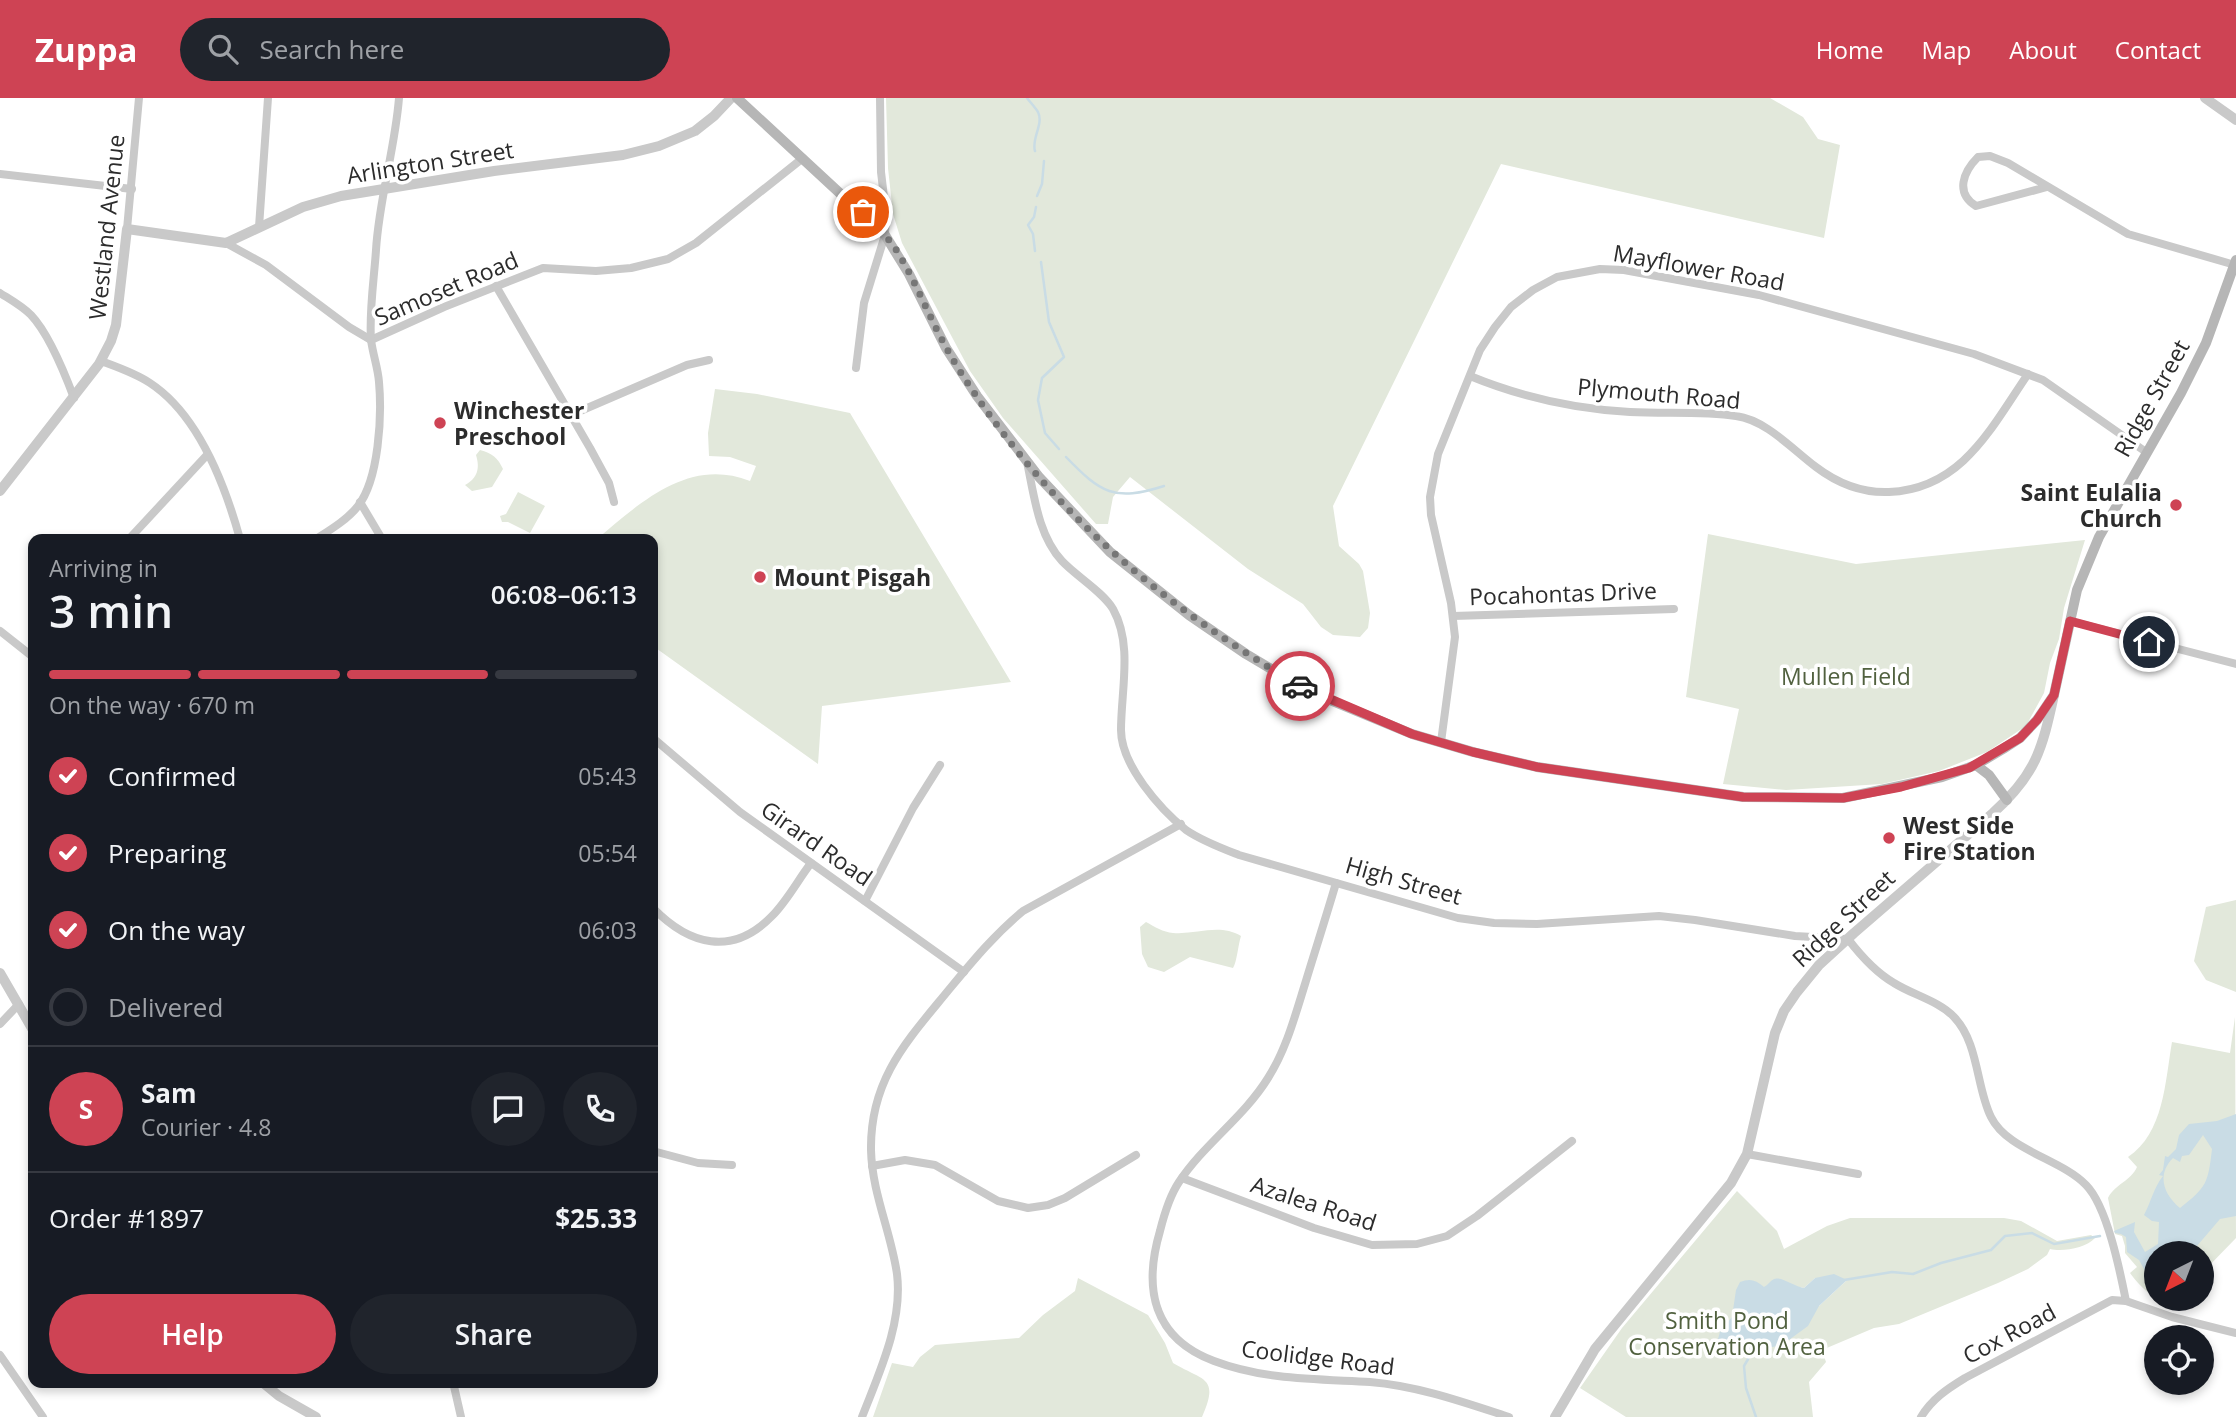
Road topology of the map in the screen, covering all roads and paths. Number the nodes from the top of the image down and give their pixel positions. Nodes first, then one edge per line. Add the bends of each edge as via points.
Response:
1 (139, 98) edge
2 (268, 98) edge
3 (399, 98) edge
4 (731, 98) edge
5 (737, 98) edge
6 (880, 98) edge
7 (2205, 98) edge
8 (2236, 120) edge
9 (803, 158) junction
10 (0, 174) edge
11 (2048, 187) junction
12 (385, 188) junction
13 (132, 189) junction
14 (259, 227) junction
15 (127, 229) junction
16 (885, 235) junction
17 (226, 243) junction
18 (2235, 262) edge
19 (496, 286) junction
20 (0, 293) edge
21 (371, 340) junction
22 (709, 360) dead end
23 (101, 361) junction
24 (856, 368) dead end
25 (2028, 374) junction
26 (1470, 376) junction
27 (74, 398) junction
28 (571, 415) junction
29 (2146, 452) junction
30 (207, 456) junction
31 (1027, 462) junction
32 (0, 491) edge
33 (360, 502) junction
34 (614, 502) dead end
35 (134, 534) edge
36 (239, 534) edge
37 (324, 534) edge
38 (379, 534) edge
39 (1674, 609) dead end
40 (1452, 616) junction
41 (2070, 621) junction
42 (0, 631) edge
43 (28, 653) edge
44 (2236, 664) edge
45 (2054, 695) junction
46 (658, 742) edge
47 (1441, 742) junction
48 (940, 765) dead end
49 (1976, 765) junction
50 (2007, 800) junction
51 (1181, 824) junction
52 (811, 863) junction
53 (1336, 883) junction
54 (864, 901) junction
55 (658, 913) edge
56 (1848, 939) junction
57 (964, 972) junction
58 (0, 973) edge
59 (19, 1004) junction
60 (28, 1021) edge
61 (0, 1024) edge
62 (1572, 1142) dead end
63 (658, 1152) edge
64 (1746, 1154) junction
65 (1136, 1155) dead end
66 (732, 1165) dead end
67 (872, 1166) junction
68 (1858, 1174) dead end
69 (1182, 1178) junction
70 (2126, 1301) junction
71 (2236, 1333) edge
72 (0, 1355) edge
73 (269, 1388) edge
74 (454, 1388) edge
75 (43, 1417) edge
76 (316, 1417) edge
77 (461, 1417) edge
78 (862, 1417) edge
79 (1508, 1417) edge
80 (1555, 1417) edge
81 (1921, 1417) edge

1 - 13 street, Westland Avenue
2 - 14 street
3 - 12 street
4 - 12 street, Arlington Street via 695,131 659,146
5 - 9 main road, High Street
6 - 16 street
7 - 8 street
9 - 16 main road, High Street
9 - 19 street, Samoset Road via 696,243 668,259 596,271 543,268
10 - 13 street
11 - 11 street via 1990,156 1978,157 1966,172 1964,191 1967,201 1976,206
11 - 18 street via 2128,234
12 - 14 street, Arlington Street via 303,207
12 - 21 street via 377,233
13 - 15 street, Westland Avenue
14 - 17 street, Arlington Street
15 - 17 street
15 - 23 street, Westland Avenue via 116,325
16 - 24 street via 864,303
16 - 31 main road, High Street via 976,396
17 - 21 street, Samoset Road via 266,265
18 - 29 main road, Ridge Street via 2206,343
19 - 21 street, Samoset Road
19 - 28 street
20 - 27 street via 25,310 43,332
21 - 33 street via 381,414 376,455
22 - 28 street
23 - 27 street, Westland Avenue
23 - 30 street via 151,384 178,407
25 - 26 street, Mayflower Road via 1975,354 1759,295 1600,269 1557,277 1511,307 1480,350
25 - 26 street, Plymouth Road via 1971,454 1952,471 1930,484 1876,492 1848,486 1819,470 1765,427 1740,416 1629,412 1560,403
25 - 29 street, Mayflower Road
26 - 40 street, Mayflower Road via 1438,454 1430,497
27 - 32 street, Westland Avenue
28 - 34 street via 609,483
29 - 41 main road, Ridge Street via 2099,537
30 - 35 street
30 - 36 street via 228,496
31 - 47 main road via 1110,552 1234,646 1308,691
31 - 51 street, High Street via 1038,517 1049,543 1112,607 1122,631 1121,734 1129,761 1143,784
33 - 37 street
33 - 38 street
39 - 40 street, Pocahontas Drive
40 - 47 street, Mayflower Road via 1455,637
41 - 44 street
41 - 45 main road, Ridge Street
42 - 43 street
45 - 49 main road via 2020,738
45 - 50 street, Ridge Street via 2041,750
46 - 52 street, Girard Road via 740,812
47 - 49 main road via 1537,767 1743,797 1843,798
48 - 54 street
49 - 50 main road
50 - 56 street, Ridge Street
51 - 53 street, High Street via 1212,845
51 - 57 street via 1023,911 986,943
52 - 54 street, Girard Road
52 - 55 street via 774,914 736,939 715,942 689,937
53 - 56 street, High Street via 1458,918 1494,923 1659,916
53 - 69 street, Coolidge Road via 1294,1020 1269,1077
54 - 57 street, Girard Road
56 - 64 street, Ridge Street via 1819,965 1784,1011 1772,1042
56 - 70 street via 1892,982 1951,1014 1964,1031 1996,1124 2015,1141 2075,1175 2095,1196
57 - 67 street via 890,1065 873,1120
58 - 59 street
59 - 60 street
59 - 61 street
62 - 69 street, Azalea Road via 1447,1236 1417,1244 1372,1245
63 - 66 street via 698,1163
64 - 68 street
64 - 80 street, Ridge Street via 1731,1183 1595,1349
65 - 67 street via 1065,1198 1028,1208 998,1201 935,1165 905,1160
67 - 78 street via 897,1274 898,1305
69 - 79 street, Coolidge Road via 1165,1213 1151,1275 1153,1297 1167,1329 1194,1352 1249,1371 1403,1387
70 - 71 street
70 - 81 street, Cox Road via 2112,1300 1965,1378 1943,1391
72 - 75 street
73 - 76 street
74 - 77 street

